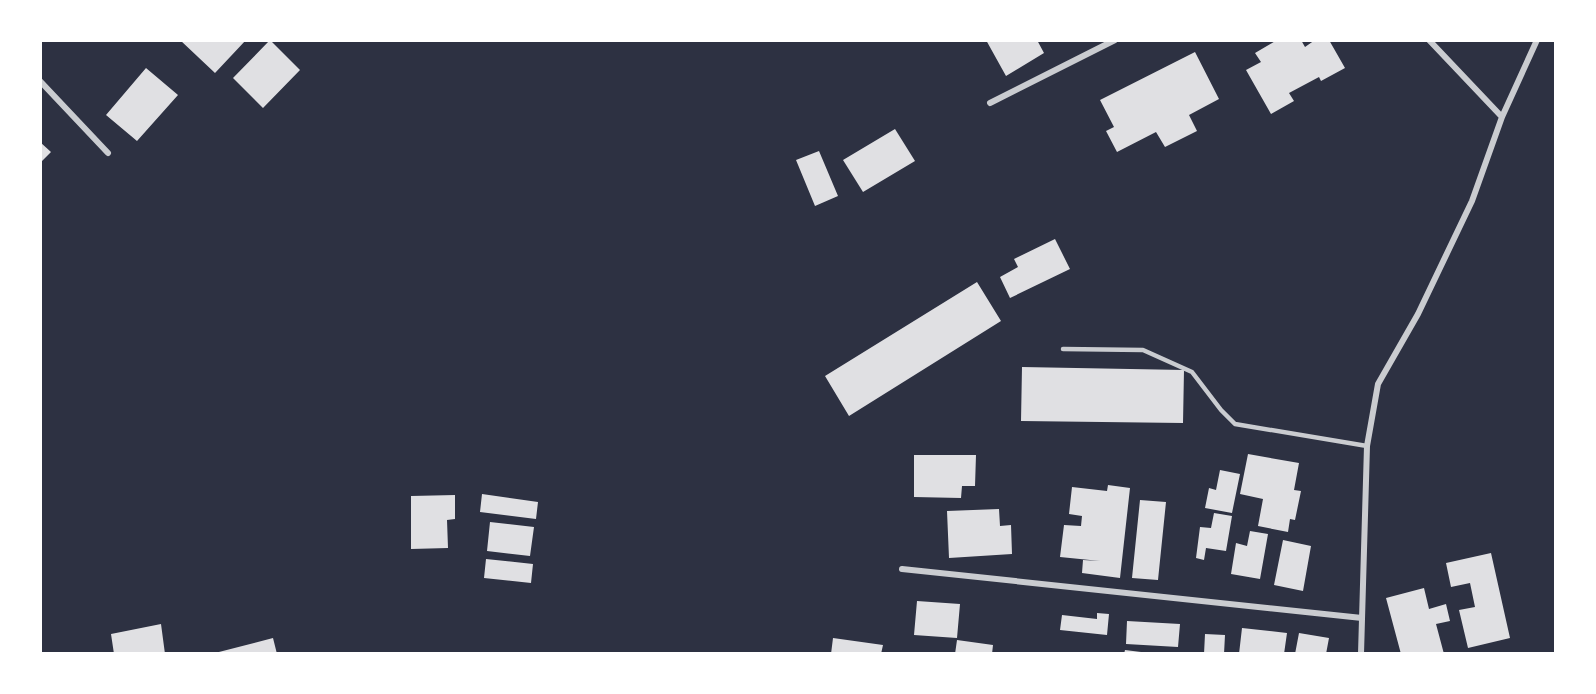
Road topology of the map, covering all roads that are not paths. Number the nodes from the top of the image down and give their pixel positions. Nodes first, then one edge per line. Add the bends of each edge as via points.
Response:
1 (1115, 40) edge
2 (1429, 40) edge
3 (1537, 40) edge
4 (40, 81) edge
5 (990, 103) dead end
6 (1502, 117) junction
7 (108, 153) dead end
8 (1063, 349) dead end
9 (1367, 446) junction
10 (902, 569) dead end
11 (1362, 618) junction
12 (1361, 654) edge

1 - 5 street
2 - 6 street
3 - 6 street
4 - 7 street
6 - 9 street via 1472,201 1418,314 1378,384
8 - 9 lane via 1143,350 1192,372 1235,424
9 - 11 street
10 - 11 street
11 - 12 street

